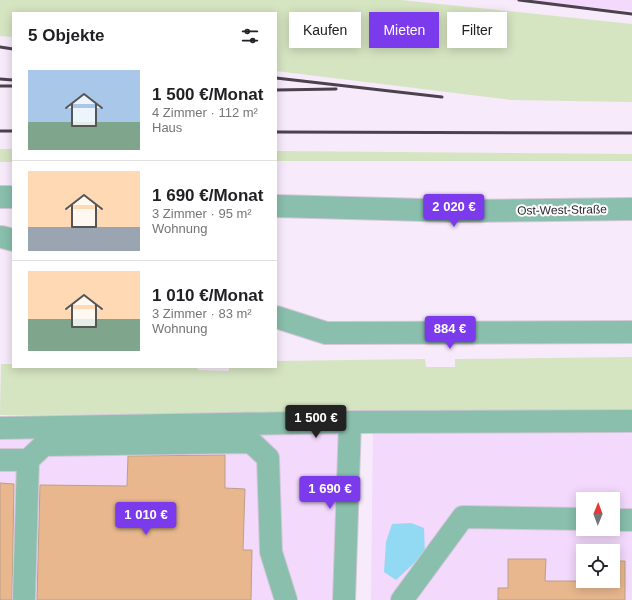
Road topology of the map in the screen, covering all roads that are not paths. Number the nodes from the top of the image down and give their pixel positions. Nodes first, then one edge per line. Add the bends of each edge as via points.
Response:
1 (0, 197) edge
2 (12, 197) edge
3 (277, 206) edge
4 (632, 209) edge
5 (277, 317) edge
6 (632, 332) edge
7 (350, 422) junction
8 (632, 422) edge
9 (0, 428) edge
10 (0, 460) edge
11 (28, 460) junction
12 (576, 519) edge
13 (620, 520) edge
14 (632, 520) edge
15 (24, 600) edge
16 (286, 600) edge
17 (344, 600) edge
18 (402, 600) edge

1 - 2 street
3 - 4 street, Ost-West-Straße via 461,211
5 - 6 street via 326,333
7 - 8 street
7 - 9 street
7 - 17 street
10 - 11 street
11 - 15 street
11 - 16 street via 44,444 250,442 268,458 271,552
12 - 18 street via 463,517
13 - 14 street

